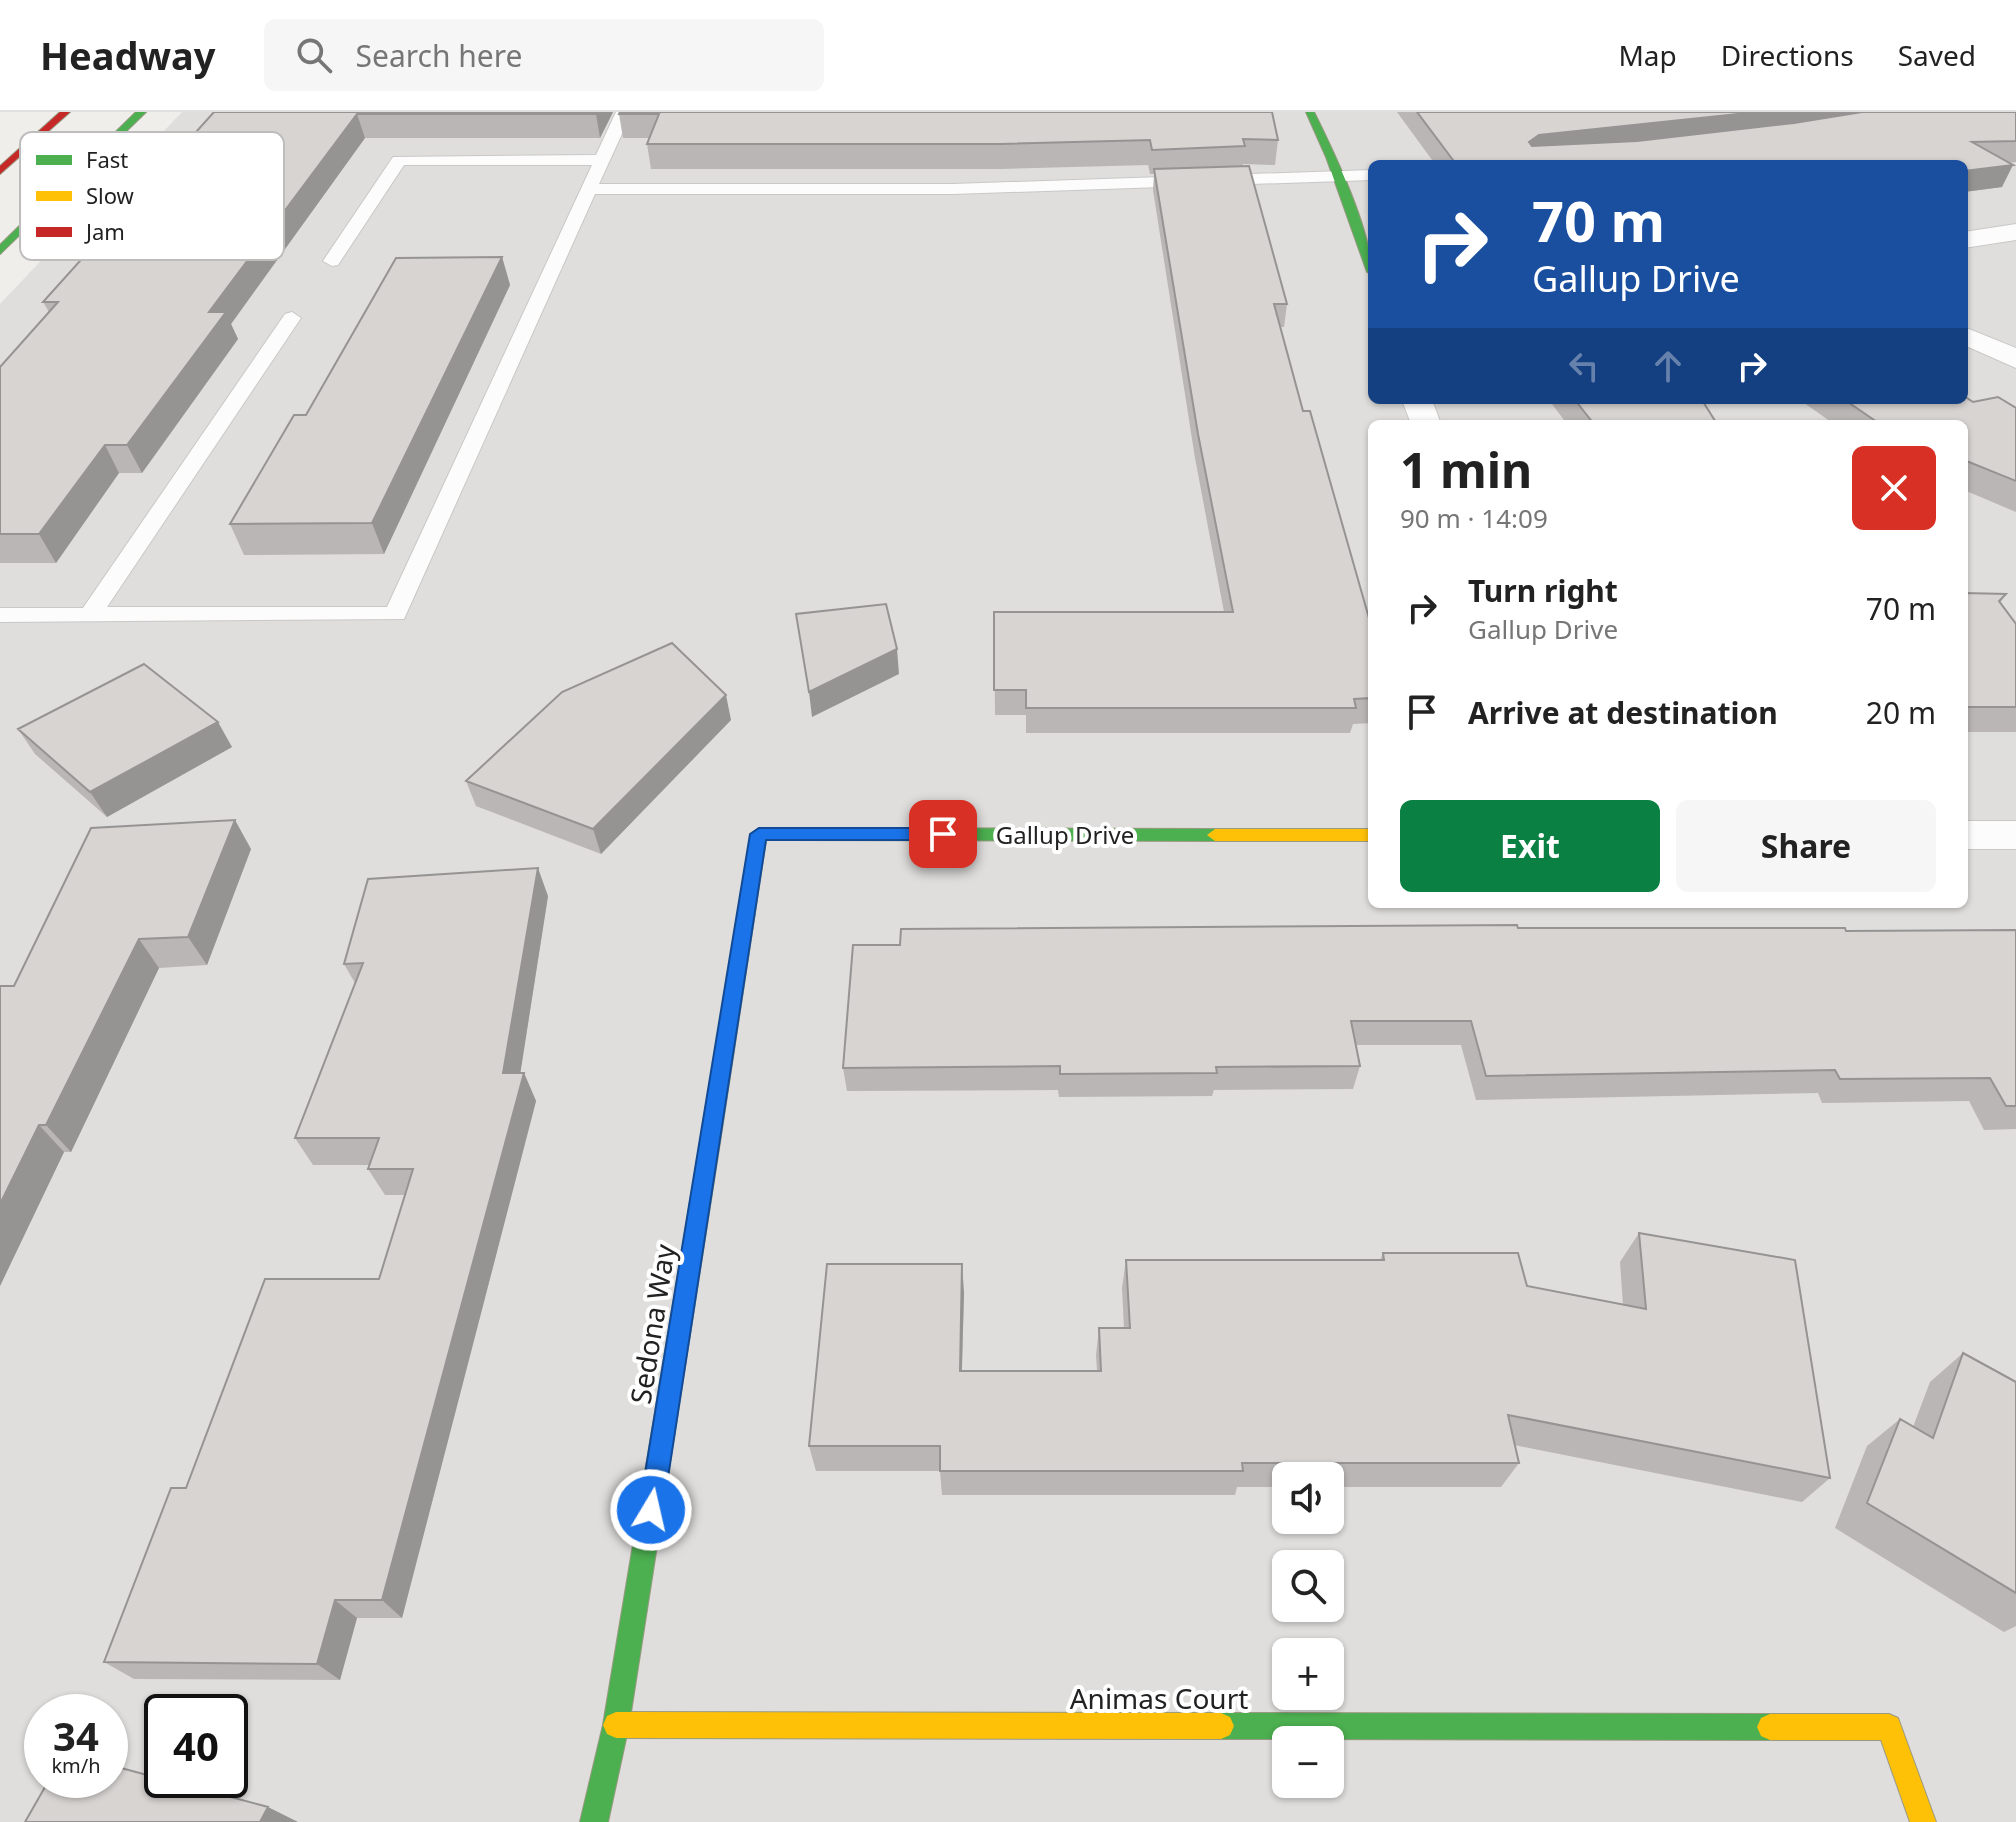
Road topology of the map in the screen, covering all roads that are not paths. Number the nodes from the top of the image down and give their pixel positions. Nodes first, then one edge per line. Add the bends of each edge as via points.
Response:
1 (65, 112) edge
2 (141, 112) edge
3 (624, 112) edge
4 (1310, 112) edge
5 (43, 132) edge
6 (121, 132) edge
7 (20, 153) edge
8 (602, 160) junction
9 (0, 171) edge
10 (1368, 175) edge
11 (1338, 177) junction
12 (589, 189) junction
13 (20, 231) edge
14 (2016, 232) edge
15 (1968, 239) edge
16 (0, 251) edge
17 (332, 261) dead end
18 (1368, 261) edge
19 (292, 318) dead end
20 (1968, 337) edge
21 (2016, 359) edge
22 (0, 615) edge
23 (90, 615) junction
24 (759, 834) joint
25 (1368, 835) edge
26 (1968, 835) edge
27 (2016, 835) edge
28 (616, 1725) junction
29 (594, 1822) edge
30 (1923, 1822) edge

1 - 5 street
2 - 6 street
3 - 8 lane
4 - 11 street
7 - 9 street
8 - 12 lane
8 - 17 lane via 399,160
10 - 11 lane
11 - 12 lane via 968,189
11 - 18 street
12 - 23 lane via 396,614
13 - 16 street
14 - 15 street
19 - 23 lane
20 - 21 street
22 - 23 lane
24 - 25 street, Gallup Drive
24 - 28 street, Sedona Way
26 - 27 street
28 - 29 street, Sedona Way
28 - 30 street, Animas Court via 1889,1727

